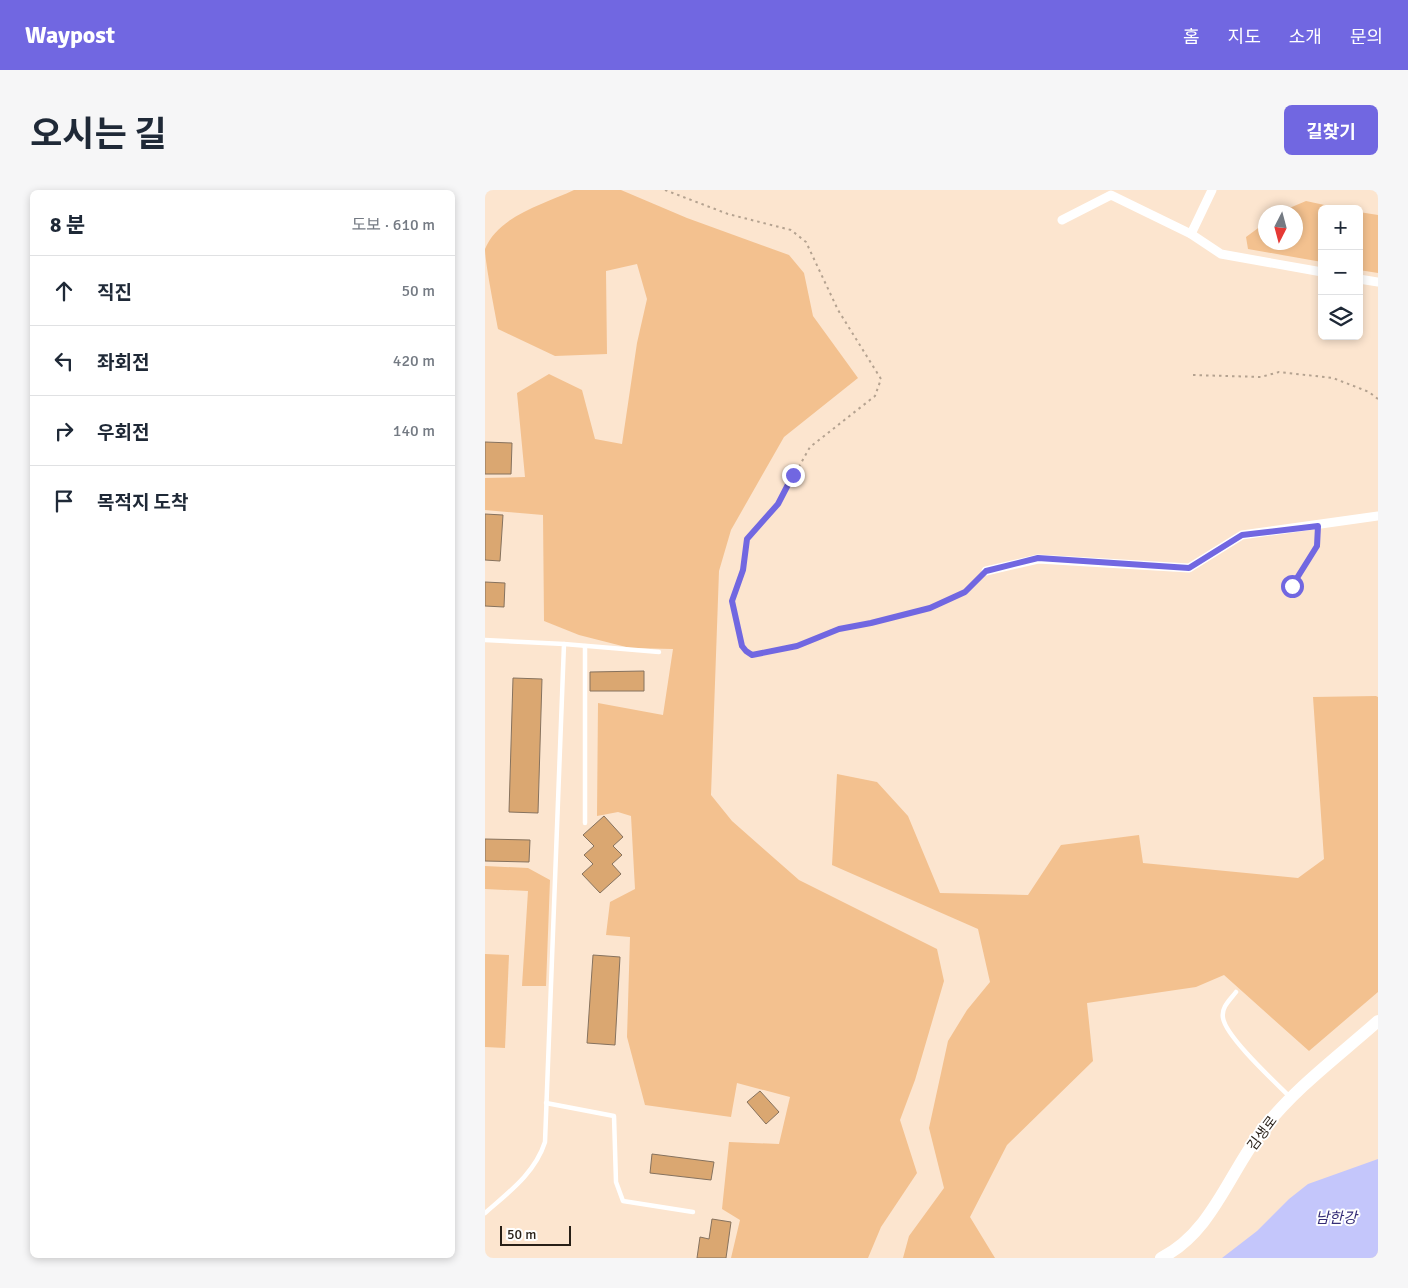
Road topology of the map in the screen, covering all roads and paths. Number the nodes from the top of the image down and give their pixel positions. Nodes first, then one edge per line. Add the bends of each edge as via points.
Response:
1 (665, 190) edge
2 (1212, 190) edge
3 (1063, 220) dead end
4 (1191, 234) junction
5 (1318, 271) edge
6 (1363, 280) edge
7 (1378, 282) edge
8 (1193, 375) dead end
9 (1378, 399) edge
10 (1378, 516) edge
11 (1318, 526) junction
12 (986, 571) joint
13 (1292, 586) dead end
14 (485, 640) edge
15 (564, 644) junction
16 (585, 646) junction
17 (659, 652) dead end
18 (585, 823) dead end
19 (1236, 992) dead end
20 (1378, 1021) edge
21 (1291, 1098) junction
22 (546, 1103) junction
23 (693, 1212) dead end
24 (485, 1213) edge
25 (1161, 1258) edge

1 - 12 path via 728,214 791,230 806,242 837,310 881,379 875,396 810,447 778,504 747,539 743,570 732,601 746,651 752,655 787,649 839,629 930,608 965,592
2 - 4 street
3 - 4 street via 1111,195
4 - 5 street via 1221,254
6 - 7 street
8 - 9 path via 1261,377 1279,372 1333,378 1369,392
10 - 11 street
11 - 12 street via 1242,535 1189,568 1038,558
11 - 13 path via 1317,546
14 - 15 lane
15 - 16 lane
15 - 22 lane
16 - 17 lane
16 - 18 lane
19 - 21 lane via 1223,1008 1228,1032
20 - 21 street, 김생로
21 - 25 street, 김생로 via 1263,1128 1209,1215 1185,1241
22 - 23 lane via 614,1116 615,1182 623,1201
22 - 24 lane via 545,1142 541,1156 530,1172

